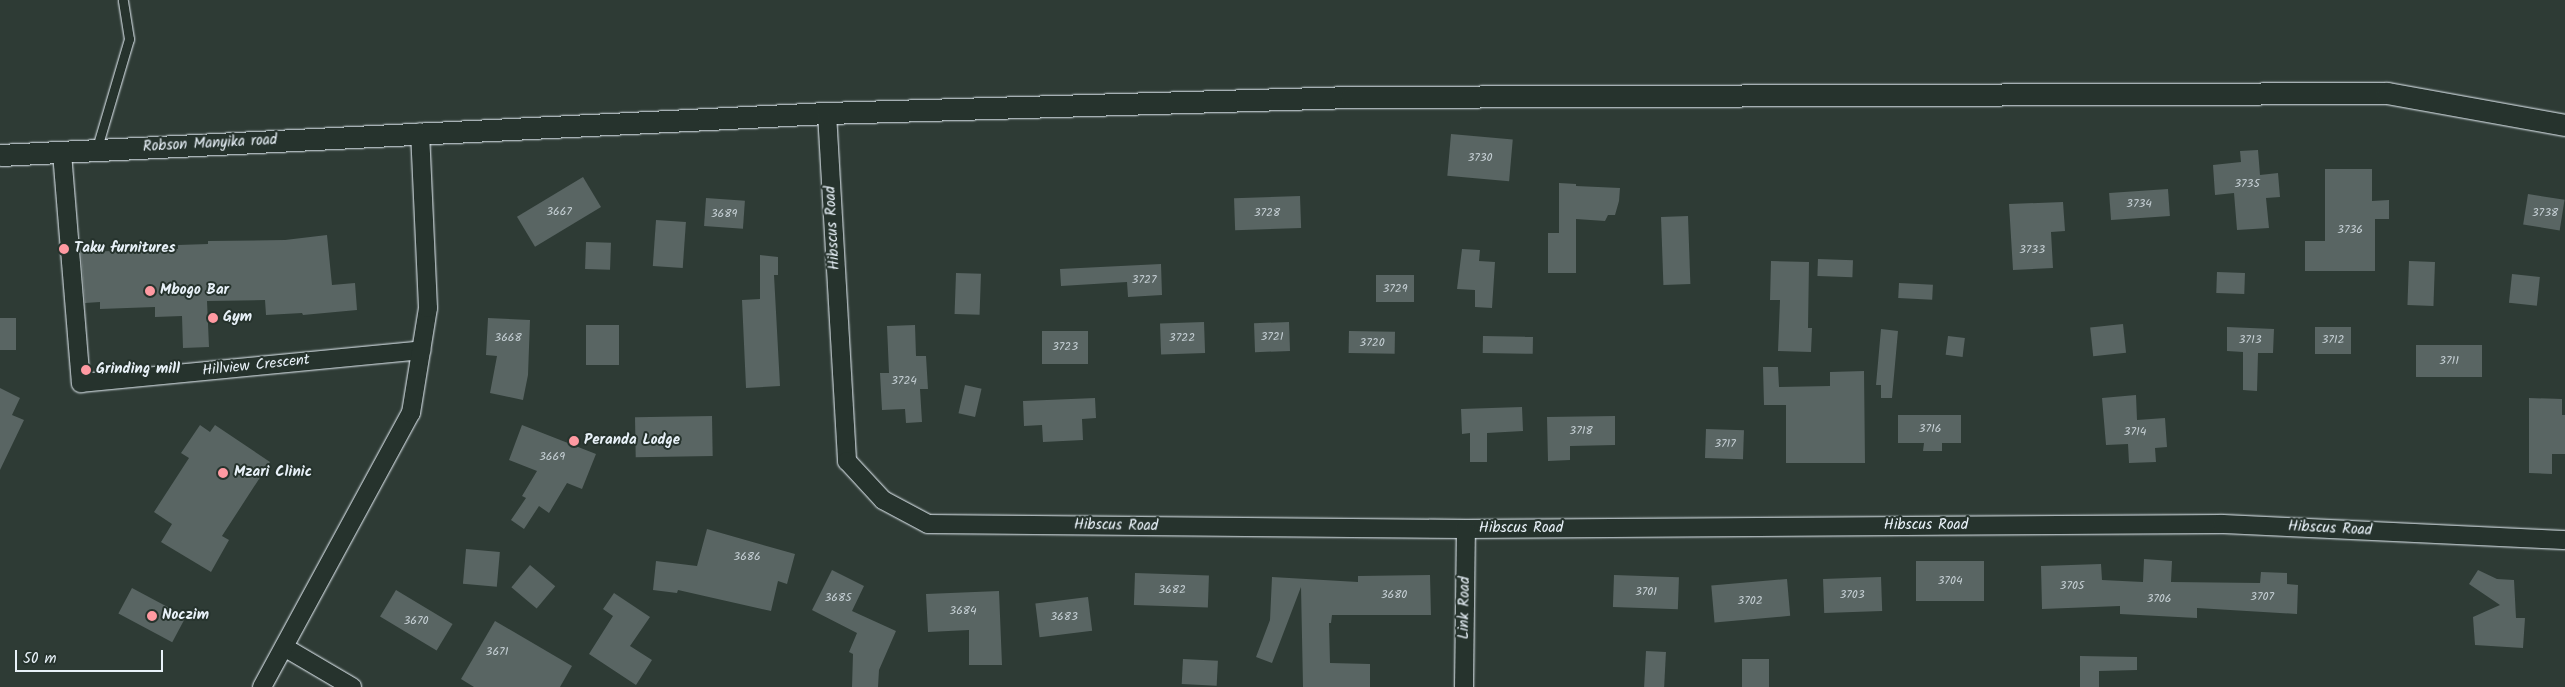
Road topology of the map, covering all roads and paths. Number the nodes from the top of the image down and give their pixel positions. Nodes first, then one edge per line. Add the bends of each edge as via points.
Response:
1 (123, 0) edge
2 (827, 113) junction
3 (2565, 125) edge
4 (420, 132) junction
5 (96, 151) junction
6 (62, 153) junction
7 (0, 155) edge
8 (421, 350) junction
9 (1466, 529) junction
10 (2565, 540) edge
11 (284, 647) junction
12 (262, 687) edge
13 (352, 687) edge
14 (1464, 687) edge

1 - 5 lane via 129,39
2 - 3 street, Robson Manyika road via 1361,97 2387,94
2 - 4 street, Robson Manyika road
2 - 9 street, Hibscus Road via 847,461 882,500 928,524
4 - 5 street, Robson Manyika road
4 - 8 street via 428,308
5 - 6 street, Robson Manyika road
6 - 7 street, Robson Manyika road
6 - 8 street, Hillview Crescent via 81,383
8 - 11 street via 411,413
9 - 10 street, Hibscus Road via 2222,524
9 - 14 street, Link Road
11 - 12 street
11 - 13 street

